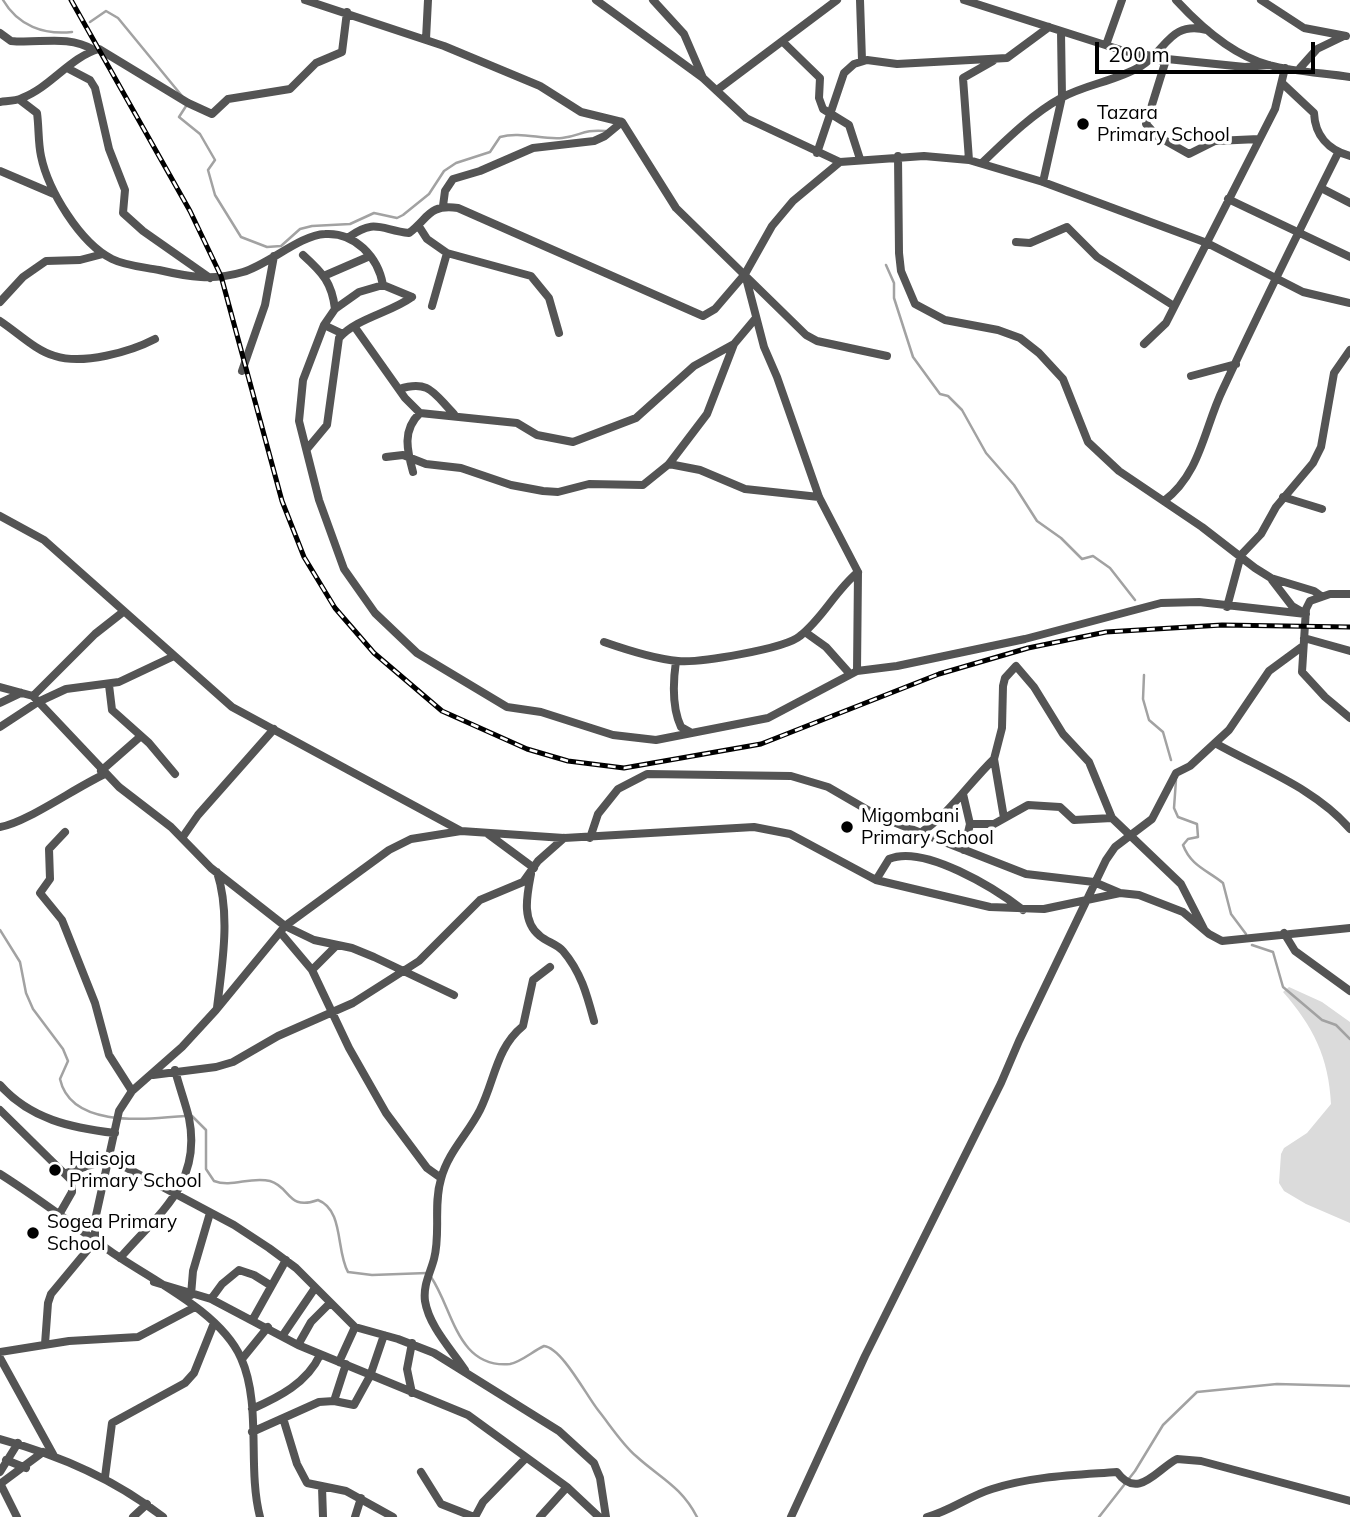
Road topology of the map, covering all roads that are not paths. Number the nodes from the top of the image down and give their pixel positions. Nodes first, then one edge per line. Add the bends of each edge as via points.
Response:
1 (305, 0) edge
2 (428, 0) edge
3 (596, 0) edge
4 (653, 0) edge
5 (837, 0) edge
6 (860, 0) edge
7 (964, 0) edge
8 (1122, 0) edge
9 (1176, 0) edge
10 (1261, 0) edge
11 (347, 12) junction
12 (1049, 27) junction
13 (1207, 30) junction
14 (1061, 32) junction
15 (0, 33) edge
16 (1348, 36) edge
17 (426, 40) junction
18 (783, 42) junction
19 (1106, 46) junction
20 (94, 50) junction
21 (1152, 56) junction
22 (862, 60) junction
23 (996, 60) junction
24 (1165, 63) junction
25 (1269, 65) junction
26 (66, 68) junction
27 (1285, 68) junction
28 (1300, 68) junction
29 (1350, 77) edge
30 (703, 78) junction
31 (1282, 83) junction
32 (717, 90) junction
33 (1062, 97) junction
34 (20, 100) junction
35 (0, 102) edge
36 (831, 114) junction
37 (622, 122) junction
38 (1259, 139) junction
39 (817, 153) junction
40 (1338, 153) junction
41 (898, 156) junction
42 (1350, 156) edge
43 (860, 159) junction
44 (969, 160) junction
45 (840, 162) junction
46 (982, 163) junction
47 (0, 172) edge
48 (1043, 182) junction
49 (1321, 188) junction
50 (54, 194) junction
51 (1228, 199) junction
52 (1350, 203) edge
53 (443, 206) junction
54 (418, 225) junction
55 (1298, 235) junction
56 (348, 237) junction
57 (1016, 242) dead end
58 (1207, 243) junction
59 (447, 253) junction
60 (103, 254) junction
61 (303, 255) dead end
62 (274, 256) junction
63 (370, 256) junction
64 (1350, 257) edge
65 (745, 274) junction
66 (326, 275) junction
67 (210, 278) junction
68 (1276, 278) junction
69 (383, 285) junction
70 (0, 302) edge
71 (1350, 303) edge
72 (432, 306) dead end
73 (1174, 306) junction
74 (335, 309) junction
75 (755, 319) junction
76 (0, 321) edge
77 (324, 325) junction
78 (354, 326) junction
79 (559, 332) dead end
80 (342, 334) junction
81 (155, 339) dead end
82 (734, 344) junction
83 (1144, 344) dead end
84 (1350, 350) edge
85 (887, 356) dead end
86 (1236, 364) junction
87 (242, 371) dead end
88 (1191, 376) dead end
89 (399, 389) junction
90 (420, 413) junction
91 (455, 415) junction
92 (307, 449) junction
93 (386, 457) dead end
94 (409, 457) junction
95 (669, 464) junction
96 (413, 472) dead end
97 (819, 497) junction
98 (1283, 497) junction
99 (1164, 501) junction
100 (1322, 509) dead end
101 (0, 516) edge
102 (1241, 555) junction
103 (858, 572) junction
104 (1271, 578) junction
105 (1350, 594) edge
106 (1321, 596) junction
107 (1227, 607) junction
108 (123, 612) junction
109 (1306, 614) junction
110 (805, 632) junction
111 (604, 642) dead end
112 (1304, 642) junction
113 (1350, 651) edge
114 (172, 657) junction
115 (676, 661) junction
116 (853, 672) junction
117 (109, 685) junction
118 (0, 687) edge
119 (21, 693) junction
120 (35, 699) junction
121 (0, 704) edge
122 (1350, 718) edge
123 (0, 727) edge
124 (274, 729) junction
125 (690, 732) junction
126 (141, 736) junction
127 (1215, 743) junction
128 (994, 759) junction
129 (103, 773) junction
130 (175, 774) dead end
131 (963, 794) junction
132 (1004, 818) junction
133 (1112, 818) junction
134 (970, 824) junction
135 (0, 827) edge
136 (1350, 829) edge
137 (461, 831) junction
138 (923, 831) junction
139 (65, 832) dead end
140 (485, 833) junction
141 (1128, 836) junction
142 (182, 838) junction
143 (564, 838) junction
144 (590, 838) junction
145 (964, 850) junction
146 (533, 869) junction
147 (217, 872) junction
148 (876, 880) junction
149 (1094, 881) junction
150 (1120, 893) junction
151 (1086, 900) junction
152 (1023, 910) junction
153 (1350, 928) edge
154 (283, 929) junction
155 (1205, 931) junction
156 (1284, 933) junction
157 (336, 946) junction
158 (550, 967) dead end
159 (312, 970) junction
160 (403, 971) junction
161 (1350, 991) edge
162 (454, 995) dead end
163 (216, 1010) junction
164 (333, 1012) junction
165 (594, 1021) dead end
166 (175, 1070) junction
167 (150, 1076) junction
168 (0, 1085) edge
169 (132, 1091) junction
170 (0, 1110) edge
171 (115, 1133) junction
172 (110, 1159) junction
173 (66, 1173) junction
174 (0, 1174) edge
175 (441, 1178) junction
176 (176, 1196) junction
177 (60, 1213) junction
178 (211, 1213) junction
179 (95, 1241) junction
180 (120, 1258) junction
181 (286, 1260) junction
182 (154, 1282) junction
183 (270, 1285) junction
184 (315, 1288) junction
185 (191, 1292) junction
186 (211, 1299) junction
187 (330, 1303) junction
188 (192, 1305) junction
189 (253, 1319) junction
190 (214, 1322) junction
191 (268, 1326) junction
192 (355, 1327) junction
193 (283, 1335) junction
194 (384, 1335) junction
195 (412, 1343) junction
196 (45, 1344) junction
197 (298, 1345) junction
198 (0, 1352) edge
199 (320, 1355) junction
200 (0, 1358) edge
201 (242, 1359) junction
202 (342, 1363) junction
203 (469, 1375) junction
204 (370, 1376) junction
205 (412, 1394) junction
206 (334, 1401) junction
207 (252, 1409) junction
208 (283, 1418) junction
209 (252, 1432) junction
210 (0, 1439) edge
211 (18, 1443) junction
212 (43, 1452) junction
213 (54, 1456) junction
214 (526, 1458) junction
215 (6, 1460) junction
216 (26, 1468) junction
217 (0, 1472) edge
218 (421, 1472) dead end
219 (105, 1477) junction
220 (0, 1484) edge
221 (322, 1487) junction
222 (567, 1487) junction
223 (361, 1498) junction
224 (1350, 1500) edge
225 (147, 1504) junction
226 (17, 1517) edge
227 (133, 1517) edge
228 (163, 1517) edge
229 (260, 1517) edge
230 (323, 1517) edge
231 (355, 1517) edge
232 (393, 1517) edge
233 (475, 1517) edge
234 (540, 1517) edge
235 (599, 1517) edge
236 (606, 1517) edge
237 (791, 1517) edge
238 (927, 1517) edge

1 - 11 street
2 - 17 street
3 - 30 street
4 - 30 street via 684,34
5 - 18 street
6 - 22 street
7 - 12 street
8 - 19 street
9 - 13 street
10 - 16 street via 1304,28
11 - 17 street
11 - 20 street via 342,52 316,63 290,89 228,99 212,114 105,50
12 - 14 street
12 - 23 street via 1013,55
13 - 21 street via 1185,29
13 - 25 street
14 - 19 street
14 - 33 street
15 - 20 street via 11,41 46,39 80,43
16 - 28 street via 1317,49
17 - 37 street via 523,78 581,112
18 - 32 street
18 - 36 street via 820,78 821,104
19 - 21 street
20 - 26 street
21 - 24 street
21 - 33 street via 1133,71
22 - 23 street via 887,65
22 - 36 street via 844,73
23 - 44 street via 964,77
24 - 25 street via 1167,59
24 - 38 street via 1147,114 1151,132 1189,154 1215,141
25 - 27 street
26 - 34 street
26 - 67 street via 90,80 95,88 109,149 125,190 124,213 142,231
27 - 28 street
27 - 31 street
28 - 29 street
30 - 32 street
31 - 38 street via 1278,102
31 - 40 street via 1314,113 1315,127
32 - 39 street via 746,118
33 - 46 street
33 - 48 street
34 - 35 street
34 - 50 street via 37,113 41,157
36 - 39 street
36 - 43 street via 853,131
37 - 53 street via 594,141 533,148 453,179 444,191
37 - 65 street via 676,208
38 - 51 street
39 - 45 street
40 - 42 street
40 - 49 street
41 - 43 street
41 - 44 street
41 - 99 street via 899,253 907,292 915,304 945,320 1007,333 1039,353 1069,389 1087,442 1119,471
43 - 45 street
44 - 46 street
45 - 65 street via 793,201 772,226
46 - 48 street
47 - 50 street
48 - 58 street
49 - 52 street
49 - 55 street
50 - 60 street
51 - 55 street
51 - 58 street
53 - 54 street
53 - 65 street via 458,208 570,255 698,316 709,315
54 - 56 street via 409,233 365,226
54 - 59 street via 427,239
55 - 64 street
55 - 68 street
56 - 62 street via 322,233
56 - 63 street
57 - 73 street via 1030,243 1067,227 1097,257
58 - 68 street
58 - 73 street
59 - 72 street
59 - 79 street via 531,276 549,298
60 - 67 street via 125,264
60 - 70 street via 80,261 46,261
61 - 66 street
62 - 67 street via 247,270
62 - 87 street via 265,305
63 - 66 street
63 - 69 street
65 - 75 street
65 - 85 street via 807,335
66 - 74 street
68 - 71 street via 1303,292
68 - 86 street
69 - 74 street via 359,292
69 - 78 street via 412,297
73 - 83 street via 1166,323
74 - 77 street
75 - 82 street
75 - 97 street
76 - 81 street via 53,356 66,358 118,354
77 - 80 street
77 - 92 street via 299,396 299,421
78 - 80 street
78 - 89 street
80 - 92 street via 335,347 327,425
82 - 91 street via 694,366 636,418 573,442 537,435 517,423
82 - 95 street via 707,414
84 - 98 street via 1329,387 1317,455
86 - 88 street
86 - 99 street via 1198,456 1183,484
89 - 90 street
89 - 91 street via 416,384 428,388
90 - 91 street
90 - 94 street via 409,426
92 - 125 street via 318,500 344,569 375,613 417,653 507,707 632,738 656,740
93 - 94 street
94 - 95 street via 512,485 558,492 589,484 643,485
94 - 96 street
95 - 97 street via 700,470 745,489
97 - 103 street
98 - 100 street
98 - 102 street via 1261,534
99 - 102 street
101 - 108 street via 44,540
102 - 104 street
102 - 107 street
103 - 110 street via 840,587
103 - 116 street
104 - 106 street
104 - 109 street via 1292,606
105 - 106 street
106 - 109 street via 1310,601
107 - 109 street
107 - 116 street via 1161,603 1025,639
108 - 114 street
108 - 120 street via 95,634
109 - 112 street
110 - 115 street via 794,640 746,653
110 - 116 street
111 - 115 street
112 - 113 street
112 - 122 street via 1304,677
112 - 127 street via 1269,671 1244,712
114 - 117 street
114 - 124 street via 232,707
115 - 125 street via 677,716 681,727
116 - 125 street via 768,718
117 - 120 street via 79,685
117 - 126 street via 112,710
118 - 119 street
119 - 120 street
119 - 121 street
120 - 123 street
120 - 129 street
124 - 137 street
124 - 142 street
126 - 129 street
126 - 130 street
127 - 136 street via 1291,782 1336,812
127 - 141 street via 1176,773 1152,819
128 - 131 street
128 - 132 street
128 - 133 street via 1002,728 1003,686 1016,666 1063,734 1089,762
129 - 135 street
129 - 142 street
131 - 134 street
131 - 138 street via 947,814
132 - 133 street via 1016,809 1038,805 1060,807 1074,820
132 - 134 street via 994,824
133 - 141 street
134 - 145 street
137 - 140 street
137 - 154 street via 411,839 389,850
138 - 144 street via 878,816 809,780 659,772 632,779 618,789 598,814
138 - 145 street
139 - 169 street via 49,849 50,879 40,893 62,920 95,1003 108,1055
140 - 143 street
140 - 146 street
141 - 149 street via 1115,847
141 - 155 street via 1181,884
142 - 147 street
143 - 144 street
143 - 146 street
144 - 148 street via 754,827 790,834
145 - 149 street via 1038,877
146 - 160 street via 516,887 480,900 436,947
146 - 165 street via 525,903 527,915 538,935 560,948 578,972
147 - 154 street
147 - 163 street via 223,899
148 - 152 street via 954,900
148 - 152 street via 890,859 910,856 959,871
149 - 150 street
149 - 151 street
150 - 151 street
150 - 155 street via 1160,901 1183,912
151 - 152 street
151 - 237 street
153 - 156 street
154 - 157 street
154 - 159 street
154 - 163 street
155 - 156 street via 1222,941
156 - 161 street via 1295,951
157 - 159 street
157 - 160 street via 352,948
158 - 175 street via 534,980 523,1026 502,1051 479,1113 456,1144
159 - 164 street
160 - 162 street
160 - 164 street
163 - 167 street
164 - 166 street via 233,1062
164 - 175 street via 386,1114 427,1168
166 - 167 street
166 - 176 street via 191,1132 186,1177
167 - 169 street
168 - 171 street via 31,1113
169 - 171 street via 119,1111
170 - 173 street
171 - 172 street
172 - 173 street
172 - 176 street
172 - 179 street via 95,1220
173 - 177 street via 73,1186
174 - 177 street
175 - 203 street via 437,1240 425,1303 438,1331
176 - 178 street
176 - 180 street
177 - 179 street
178 - 181 street
178 - 185 street
179 - 180 street
179 - 196 street via 51,1294
180 - 182 street
181 - 183 street
181 - 184 street
182 - 185 street
182 - 188 street
183 - 186 street via 239,1270
183 - 189 street
184 - 187 street
184 - 193 street
185 - 186 street
185 - 188 street
186 - 189 street
187 - 192 street
187 - 197 street via 311,1322
188 - 190 street
188 - 196 street via 138,1337
189 - 191 street
190 - 201 street
190 - 219 street via 194,1373 185,1383 112,1423
191 - 193 street
191 - 201 street
192 - 194 street
192 - 202 street
193 - 197 street
194 - 195 street
194 - 204 street
195 - 203 street
195 - 205 street via 407,1369
196 - 198 street
197 - 199 street
199 - 202 street
199 - 207 street via 301,1380
200 - 213 street
201 - 207 street
202 - 204 street
202 - 206 street
203 - 236 street via 532,1413 594,1463
204 - 205 street
204 - 206 street via 354,1405
205 - 214 street via 467,1415
206 - 208 street via 319,1402
207 - 209 street
208 - 209 street
208 - 221 street via 303,1477
209 - 229 street via 252,1470
210 - 211 street
211 - 212 street
211 - 215 street
212 - 213 street
212 - 216 street
213 - 219 street
214 - 222 street
214 - 233 street via 482,1502
215 - 216 street
215 - 217 street
216 - 220 street
218 - 233 street via 441,1504
219 - 225 street
220 - 226 street
221 - 223 street via 335,1487
221 - 230 street
222 - 234 street
222 - 235 street
223 - 231 street
223 - 232 street
224 - 238 street via 1201,1461 1177,1459 1139,1485 1126,1482 1117,1472 1024,1481 978,1493
225 - 227 street
225 - 228 street

